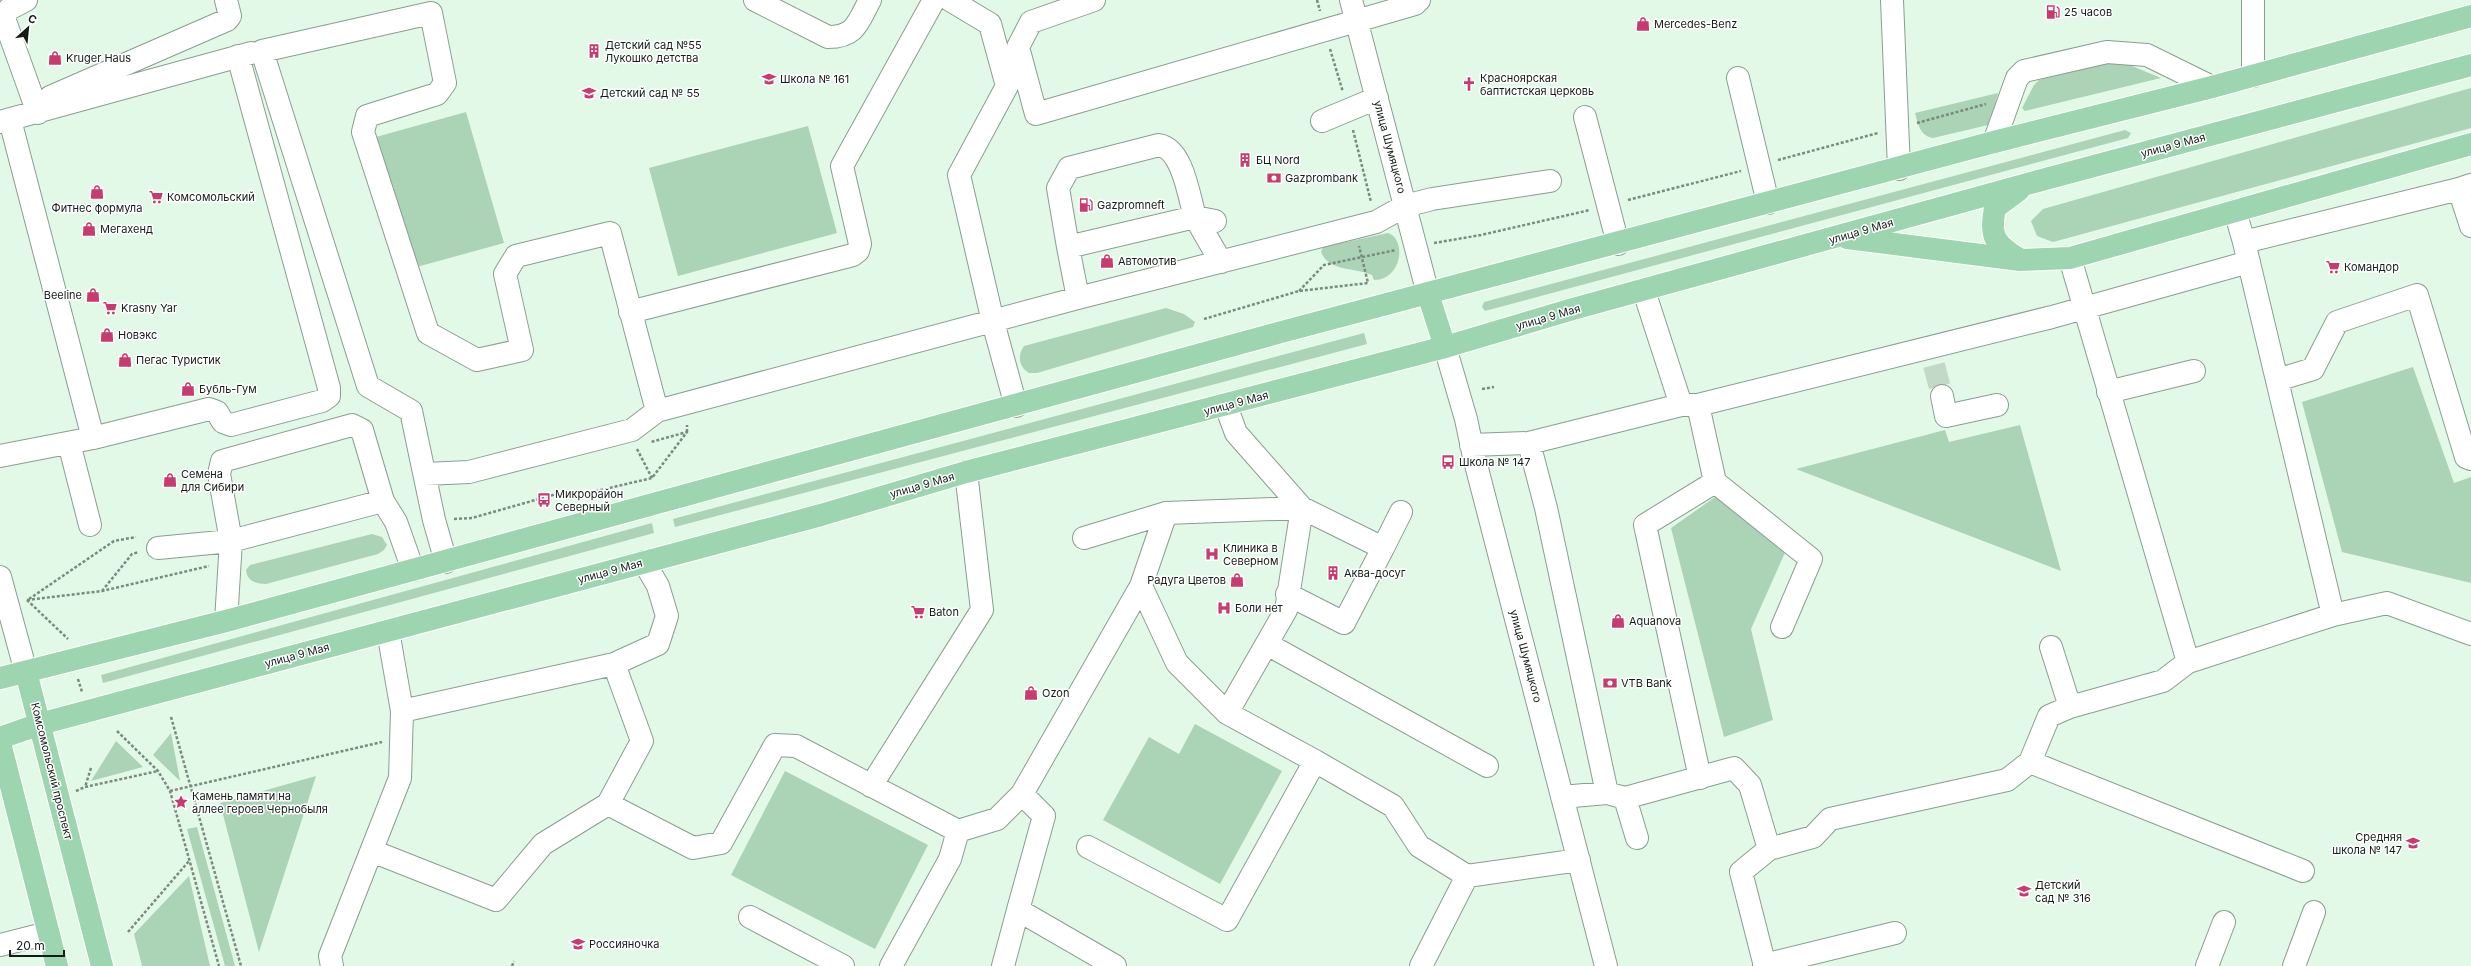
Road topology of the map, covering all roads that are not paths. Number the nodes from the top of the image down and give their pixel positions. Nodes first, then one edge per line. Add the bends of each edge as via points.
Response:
1 (26, 0) edge
2 (226, 0) edge
3 (755, 0) edge
4 (870, 0) edge
5 (934, 0) edge
6 (950, 0) edge
7 (1094, 0) edge
8 (1351, 0) edge
9 (1419, 0) edge
10 (1892, 0) edge
11 (2253, 0) edge
12 (2471, 16) edge
13 (1356, 21) junction
14 (262, 50) junction
15 (238, 56) junction
16 (2471, 65) edge
17 (2253, 76) junction
18 (1738, 78) dead end
19 (2212, 87) junction
20 (1377, 98) junction
21 (37, 107) junction
22 (1584, 117) dead end
23 (5, 121) edge
24 (1322, 121) dead end
25 (1994, 142) junction
26 (2471, 144) edge
27 (1899, 169) junction
28 (1550, 181) dead end
29 (2027, 184) junction
30 (2465, 187) edge
31 (1768, 203) junction
32 (1405, 206) junction
33 (2235, 211) junction
34 (1205, 219) junction
35 (2471, 226) edge
36 (1840, 236) junction
37 (2244, 242) junction
38 (1618, 244) junction
39 (1068, 247) junction
40 (2070, 258) junction
41 (2020, 260) junction
42 (1221, 262) junction
43 (2249, 262) junction
44 (1644, 291) junction
45 (1428, 294) junction
46 (1078, 298) junction
47 (2086, 308) junction
48 (630, 312) junction
49 (992, 322) junction
50 (1445, 347) junction
51 (2194, 371) dead end
52 (2277, 380) junction
53 (2108, 392) junction
54 (1942, 396) tunnel mouth
55 (1690, 405) junction
56 (1998, 405) dead end
57 (1016, 406) junction
58 (1226, 406) junction
59 (657, 411) junction
60 (93, 438) junction
61 (69, 443) junction
62 (1529, 443) junction
63 (1471, 445) junction
64 (0, 456) edge
65 (2471, 459) edge
66 (966, 472) junction
67 (425, 474) junction
68 (1715, 482) junction
69 (383, 501) junction
70 (1302, 508) junction
71 (1400, 512) dead end
72 (1166, 513) junction
73 (90, 525) dead end
74 (1084, 538) dead end
75 (158, 548) road end
76 (1382, 548) junction
77 (230, 551) junction
78 (446, 562) junction
79 (644, 562) junction
80 (414, 570) junction
81 (0, 577) edge
82 (1141, 586) junction
83 (1287, 594) junction
84 (2332, 615) junction
85 (226, 621) junction
86 (1782, 627) dead end
87 (388, 631) junction
88 (2471, 634) edge
89 (1267, 644) junction
90 (2051, 647) dead end
91 (2188, 662) junction
92 (614, 664) junction
93 (26, 672) junction
94 (0, 678) edge
95 (2070, 707) junction
96 (402, 712) junction
97 (1227, 713) junction
98 (40, 724) junction
99 (0, 738) edge
100 (0, 742) edge
101 (1315, 761) junction
102 (2030, 762) junction
103 (1487, 766) dead end
104 (1700, 778) junction
105 (871, 786) junction
106 (1022, 794) junction
107 (1616, 796) junction
108 (1562, 797) junction
109 (608, 804) junction
110 (958, 831) junction
111 (1637, 838) dead end
112 (1088, 846) dead end
113 (1769, 849) junction
114 (372, 851) junction
115 (1579, 860) junction
116 (2303, 871) dead end
117 (1468, 876) junction
118 (1018, 910) junction
119 (2314, 912) dead end
120 (750, 917) dead end
121 (2224, 922) dead end
122 (48, 933) junction
123 (1895, 933) dead end
124 (0, 945) edge
125 (58, 966) edge
126 (102, 966) edge
127 (332, 966) edge
128 (842, 966) edge
129 (891, 966) edge
130 (1003, 966) edge
131 (1115, 966) edge
132 (1421, 966) edge
133 (1606, 966) edge
134 (1764, 966) edge
135 (2207, 966) edge
136 (2294, 966) edge

1 - 21 street via 5,14 5,21
2 - 21 street via 230,11 227,20 56,95
3 - 4 street via 828,37 842,37 853,31
5 - 48 street via 842,166 860,244 858,251 853,255
6 - 49 street via 990,24 1007,86 959,175
7 - 13 street via 1031,22 1018,47 1036,114
8 - 13 street, улица Шумяцкого
9 - 13 street via 1415,4
10 - 27 street
11 - 17 street
12 - 17 main road
13 - 20 street, улица Шумяцкого
14 - 15 street
14 - 48 street via 431,13 445,83 437,94 367,116 363,132 428,333 476,360 522,350 505,274 516,256 610,233
14 - 67 street via 368,386 411,411
15 - 21 street
15 - 60 street via 330,388 329,396 322,401 231,425 223,422 217,412 209,409
16 - 29 main road, улица 9 Мая
17 - 19 main road
18 - 31 street
19 - 25 main road
19 - 25 street via 2147,55 2115,52 2024,71 2017,78
20 - 24 street
20 - 32 street, улица Шумяцкого
21 - 23 street
22 - 38 street
23 - 60 street
25 - 27 main road
26 - 33 main road
27 - 31 main road
28 - 32 street via 1432,199
29 - 36 main road, улица 9 Мая
29 - 41 main road via 1995,208 1991,228 1999,246
30 - 35 street
30 - 37 street
31 - 38 main road
32 - 42 street via 1376,222
32 - 45 street, улица Шумяцкого
33 - 37 street
33 - 40 main road
34 - 39 street
34 - 39 street via 1177,158 1159,145 1069,168 1066,171 1058,188
34 - 42 street
36 - 41 main road
36 - 44 main road, улица 9 Мая
37 - 43 street
38 - 45 main road
39 - 46 street
40 - 41 main road
40 - 47 street
42 - 46 street
43 - 47 street
43 - 52 street
44 - 50 main road, улица 9 Мая
44 - 55 street
45 - 50 main road
45 - 57 main road
46 - 49 street
47 - 53 street
47 - 55 street via 1932,356
48 - 59 street
49 - 57 street
49 - 59 street
50 - 58 main road, улица 9 Мая
50 - 63 street, улица Шумяцкого
51 - 53 street
52 - 65 street via 2313,369 2336,322 2417,295 2466,457
52 - 84 street
53 - 91 street
54 - 56 street via 1946,416
55 - 62 street
55 - 68 street
57 - 78 main road
58 - 66 main road, улица 9 Мая
58 - 70 street via 1236,433
59 - 67 street via 632,430 469,472
60 - 61 street
61 - 64 street
61 - 73 street
62 - 63 street
62 - 107 street
63 - 108 street, улица Шумяцкого
66 - 79 main road, улица 9 Мая via 821,515
66 - 105 street via 982,610
67 - 78 street
68 - 86 street via 1811,559
68 - 104 street via 1645,525
69 - 77 street
69 - 77 street via 362,430 352,425 222,461 219,474
69 - 80 street via 396,522
70 - 72 street
70 - 76 street
70 - 83 street
71 - 76 street
72 - 74 street
72 - 82 street
75 - 77 street
76 - 83 street via 1344,622
77 - 85 street
78 - 80 main road
79 - 87 main road, улица 9 Мая
79 - 92 street via 658,586 667,616 658,644
80 - 85 main road
81 - 93 street, Комсомольский проспект
82 - 97 street via 1177,662
82 - 106 street
83 - 89 street via 1286,610
84 - 88 street via 2387,602
84 - 91 street
85 - 93 main road
87 - 96 street
87 - 98 main road, улица 9 Мая
89 - 97 street
89 - 103 street
90 - 95 street
91 - 95 street via 2163,681
92 - 96 street
92 - 109 street via 642,741
93 - 94 main road
93 - 98 main road, Комсомольский проспект
95 - 102 street via 2049,716
96 - 114 street via 400,778
97 - 101 street
98 - 99 main road, улица 9 Мая
98 - 126 main road, Комсомольский проспект
100 - 122 main road
101 - 112 street via 1228,920
101 - 117 street via 1393,806 1419,846
102 - 113 street via 2007,780 1830,819 1812,837
102 - 116 street
104 - 107 street
104 - 113 street via 1734,768 1750,785
105 - 109 street via 796,746 775,746 721,843 693,848
105 - 110 street
106 - 110 street via 997,819
106 - 118 street via 1044,816
107 - 108 street
107 - 111 street
108 - 115 street, улица Шумяцкого
109 - 114 street via 543,844 496,900
110 - 129 street via 950,859
113 - 134 street via 1741,872
114 - 127 street via 330,956
115 - 117 street
115 - 133 street, улица Шумяцкого
117 - 132 street
118 - 130 street
118 - 131 street
119 - 136 street
120 - 128 street
121 - 135 street
122 - 124 street
122 - 125 main road
123 - 134 street

